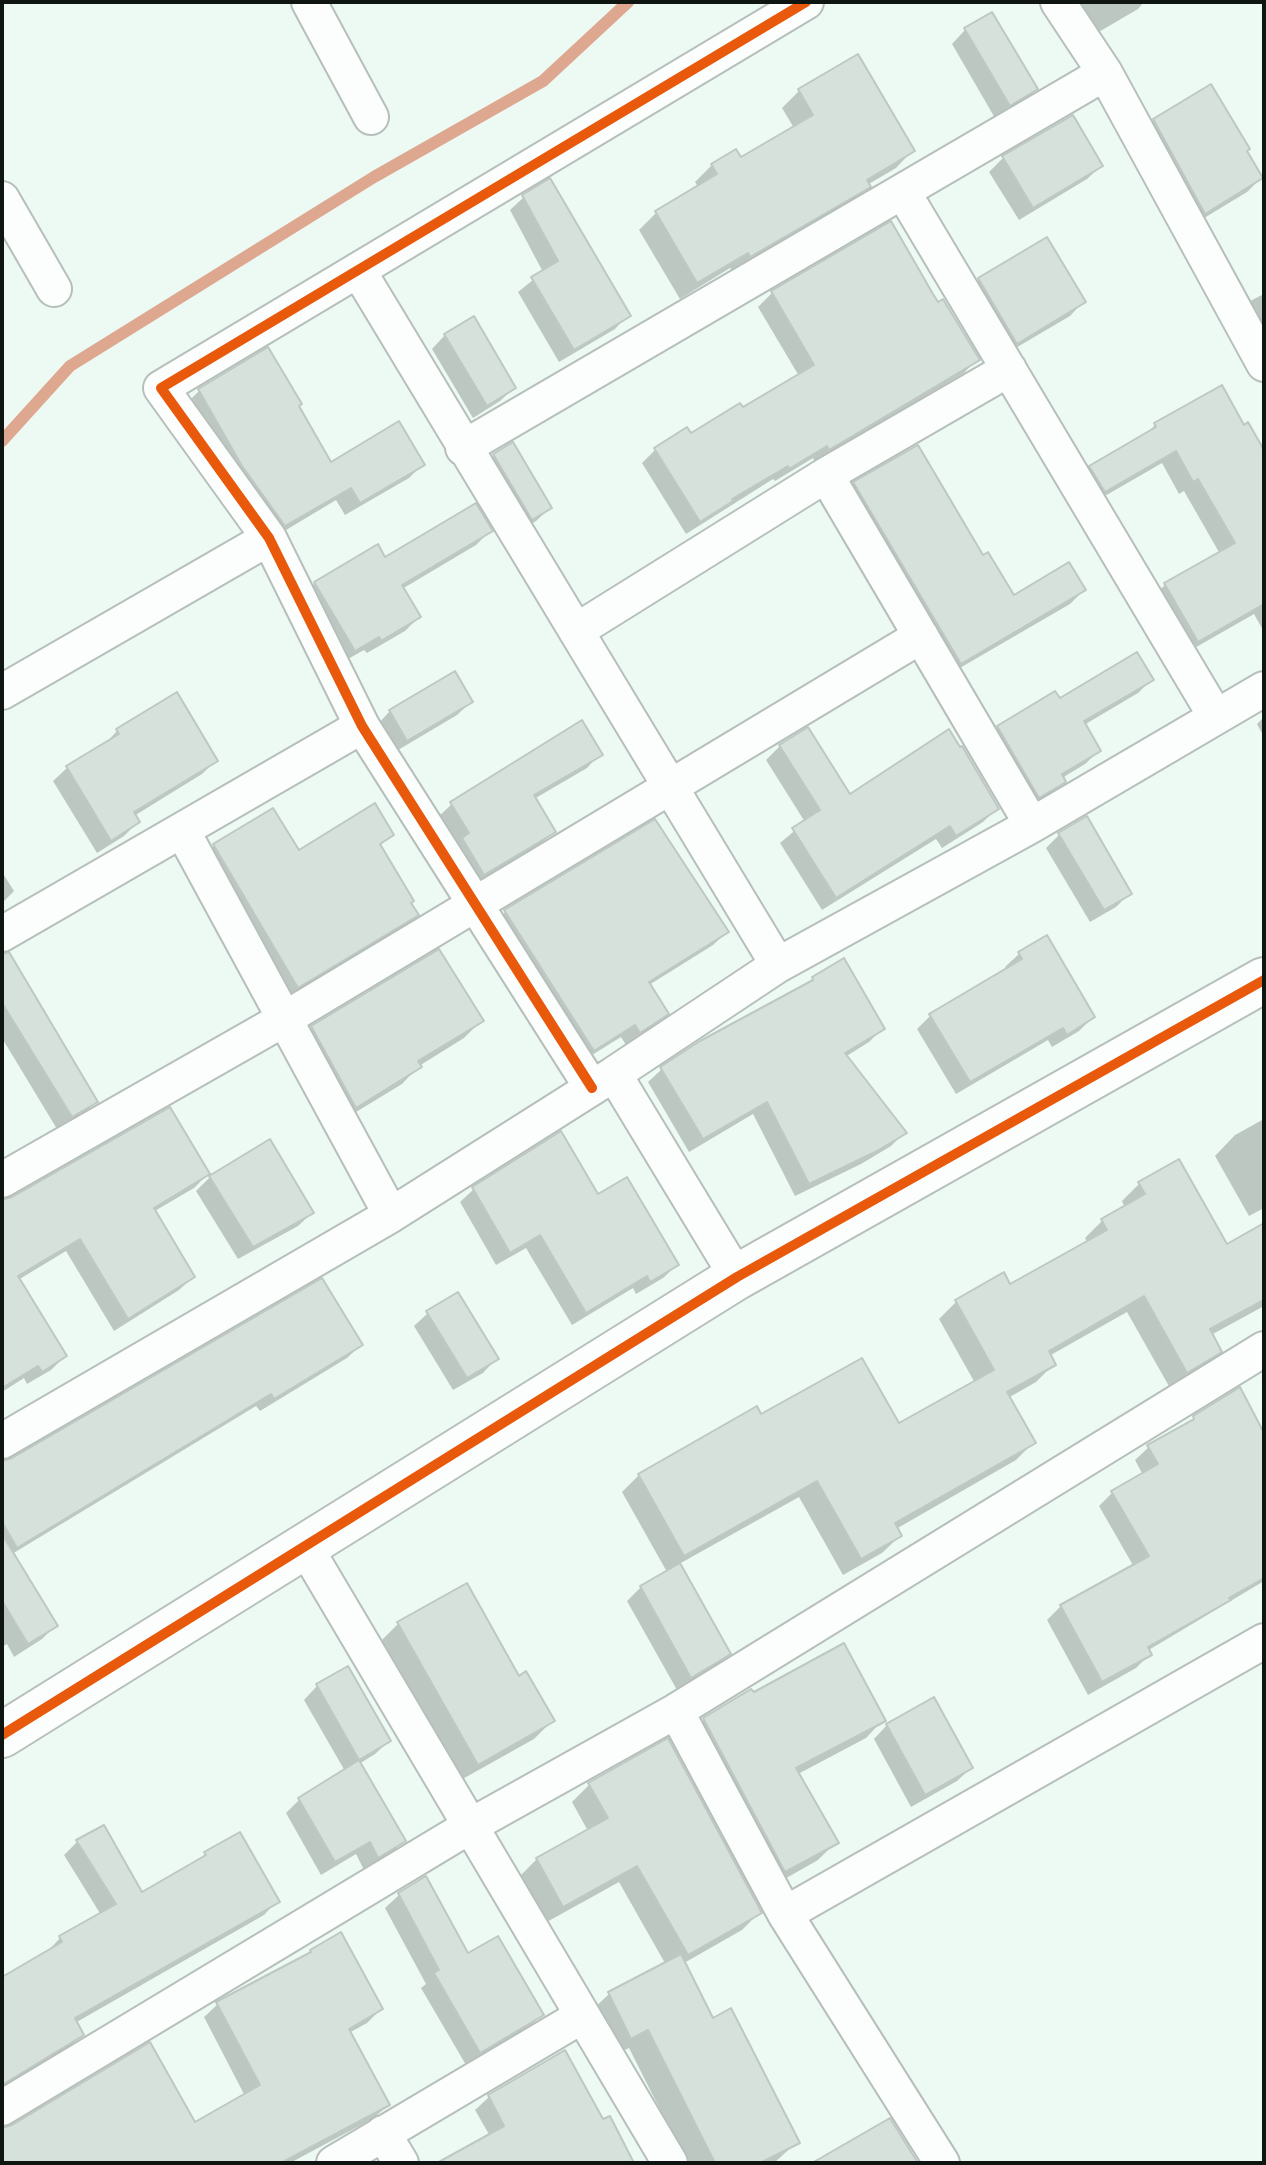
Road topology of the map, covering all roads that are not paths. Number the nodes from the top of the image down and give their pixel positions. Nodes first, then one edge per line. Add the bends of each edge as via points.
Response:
1 (309, 2) edge
2 (806, 2) edge
3 (1058, 2) edge
4 (1105, 73) junction
5 (371, 117) dead end
6 (903, 192) junction
7 (2, 199) edge
8 (358, 270) junction
9 (54, 289) dead end
10 (1264, 364) edge
11 (1009, 369) junction
12 (463, 448) junction
13 (826, 475) junction
14 (269, 538) junction
15 (576, 631) junction
16 (921, 636) junction
17 (1264, 689) edge
18 (2, 692) edge
19 (1216, 717) junction
20 (362, 726) junction
21 (671, 788) junction
22 (1032, 825) junction
23 (182, 830) junction
24 (476, 905) junction
25 (2, 934) edge
26 (778, 965) junction
27 (1264, 980) edge
28 (286, 1018) junction
29 (603, 1081) junction
30 (2, 1180) edge
31 (391, 1215) junction
32 (737, 1277) junction
33 (1264, 1350) edge
34 (3, 1438) edge
35 (304, 1545) junction
36 (1264, 1641) edge
37 (676, 1711) junction
38 (2, 1735) edge
39 (470, 1826) junction
40 (785, 1914) junction
41 (582, 2016) junction
42 (2, 2108) edge
43 (383, 2133) junction
44 (334, 2163) edge
45 (401, 2163) edge
46 (670, 2163) edge
47 (942, 2163) edge

1 - 5 street
2 - 8 street
3 - 4 street
4 - 6 street
4 - 10 street
6 - 11 street
6 - 12 street
7 - 9 street
8 - 12 street
8 - 14 street via 161,388
11 - 13 street
11 - 19 street
12 - 15 street
13 - 15 street
13 - 16 street
14 - 18 street
14 - 20 street
15 - 21 street
16 - 21 street
16 - 22 street
17 - 19 street
19 - 22 street
20 - 23 street
20 - 24 street
21 - 24 street
21 - 26 street
22 - 26 street
23 - 25 street
23 - 28 street
24 - 28 street
24 - 29 street
26 - 29 street
27 - 32 street
28 - 30 street
28 - 31 street
29 - 31 street
29 - 32 street
31 - 34 street
32 - 35 street
33 - 37 street
35 - 38 street
35 - 39 street
36 - 40 street
37 - 39 street
37 - 40 street
39 - 41 street
39 - 42 street
40 - 47 street
41 - 43 street
41 - 46 street
43 - 44 street
43 - 45 street

